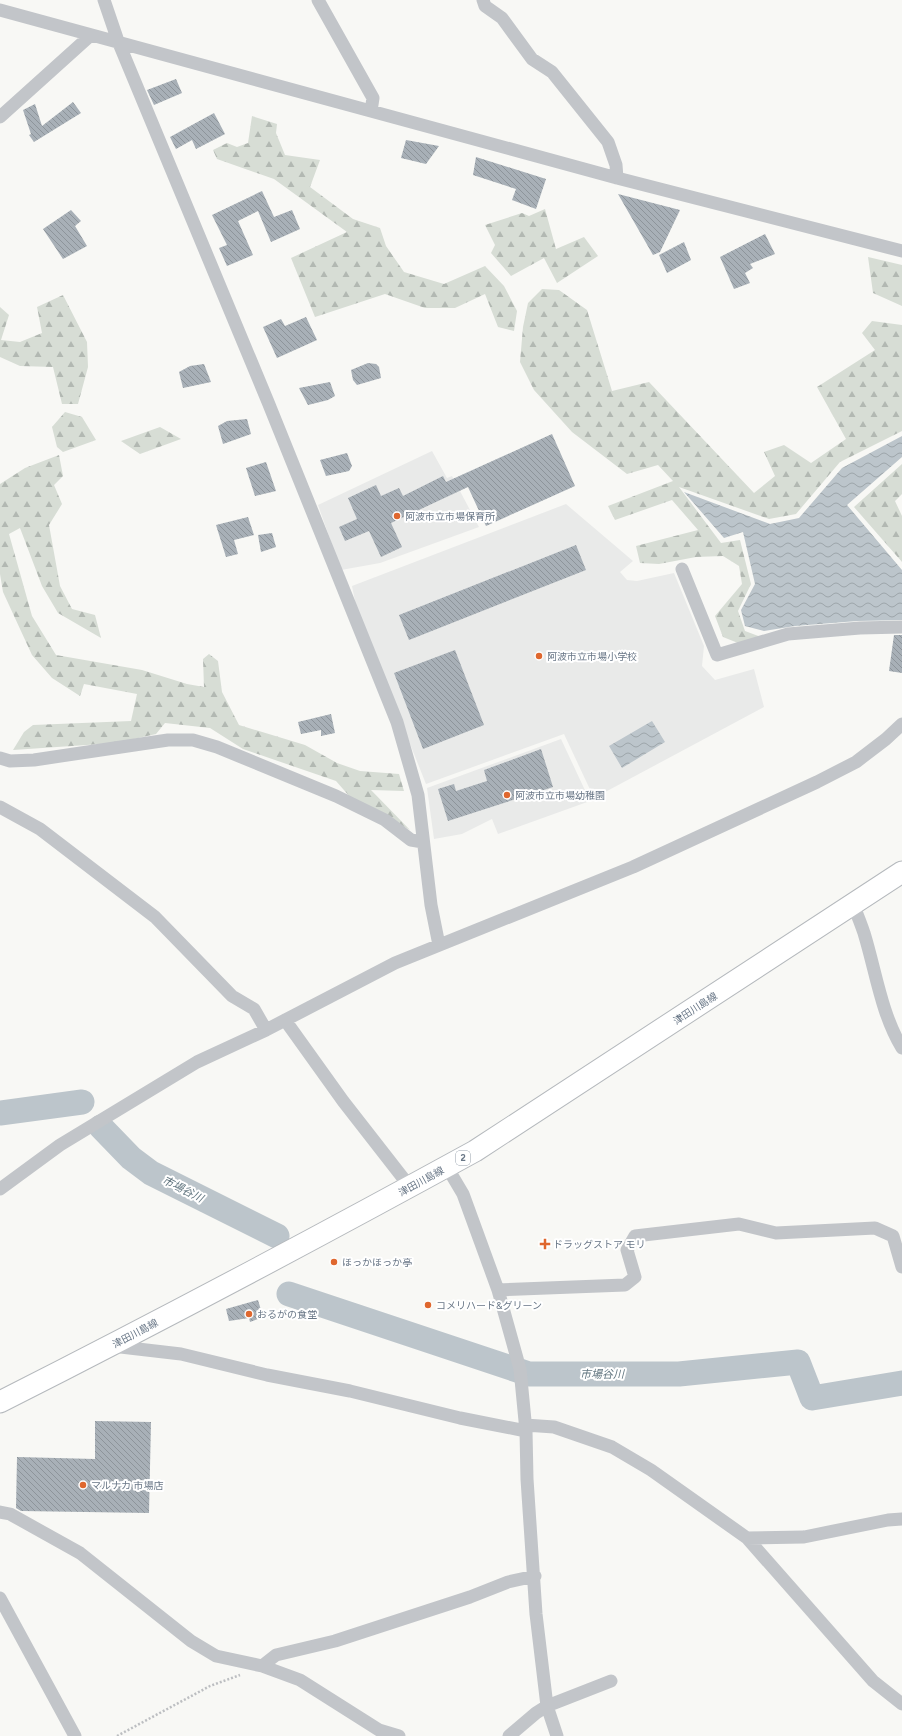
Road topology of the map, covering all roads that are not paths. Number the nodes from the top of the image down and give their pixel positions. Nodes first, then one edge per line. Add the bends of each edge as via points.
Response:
1 (104, 0) edge
2 (318, 0) edge
3 (483, 0) edge
4 (0, 10) edge
5 (91, 35) junction
6 (118, 41) junction
7 (372, 111) junction
8 (0, 117) edge
9 (617, 178) junction
10 (902, 251) edge
11 (682, 569) dead end
12 (902, 627) edge
13 (902, 724) edge
14 (0, 758) edge
15 (0, 807) edge
16 (423, 842) junction
17 (902, 872) edge
18 (853, 904) junction
19 (438, 945) junction
20 (285, 1020) junction
21 (266, 1030) junction
22 (902, 1048) edge
23 (447, 1167) junction
24 (0, 1189) edge
25 (408, 1189) junction
26 (902, 1267) edge
27 (498, 1290) junction
28 (111, 1346) junction
29 (0, 1402) edge
30 (525, 1428) junction
31 (0, 1512) edge
32 (902, 1519) edge
33 (747, 1538) junction
34 (535, 1576) junction
35 (0, 1598) edge
36 (262, 1666) junction
37 (611, 1680) dead end
38 (902, 1704) edge
39 (547, 1706) junction
40 (75, 1736) edge
41 (399, 1736) edge
42 (509, 1736) edge
43 (557, 1736) edge

1 - 6 street
2 - 7 street via 373,98
3 - 9 street via 485,6 502,18 532,59 552,72 608,142 616,165
4 - 5 street
5 - 6 street
5 - 8 street
6 - 7 street
6 - 16 street via 397,722 418,795
7 - 9 street
9 - 10 street
11 - 12 street via 717,655 788,634
13 - 19 street via 856,762 817,782 633,867
14 - 16 street via 10,761 34,760 168,740 193,740 217,747 336,796 385,820 412,840
15 - 21 street via 40,829 155,917 232,996 254,1010
16 - 19 street
17 - 18 main road, 津田川島線 / 2
18 - 22 street via 864,933 878,990 890,1025
18 - 23 main road, 津田川島線 / 2
19 - 20 street via 394,963
20 - 21 street
20 - 25 street via 403,1178
21 - 24 street via 197,1062 60,1145
23 - 25 main road, 津田川島線 / 2
23 - 27 street via 463,1194
25 - 28 main road, 津田川島線 / 2
26 - 27 street via 893,1236 875,1228 776,1233 739,1224 635,1236 627,1250 635,1277 625,1285
27 - 30 street via 520,1372
28 - 29 main road, 津田川島線 / 2
28 - 30 street via 181,1354 460,1418
30 - 33 street via 554,1427 612,1447 651,1470
30 - 34 street
31 - 36 street via 10,1514 80,1553 190,1641 216,1656
32 - 33 street via 804,1537
33 - 38 street via 874,1681
34 - 36 street via 508,1582 335,1641 276,1655
34 - 39 street via 536,1614
35 - 40 street
36 - 41 street via 300,1680 379,1730
37 - 39 street
39 - 42 street
39 - 43 street

